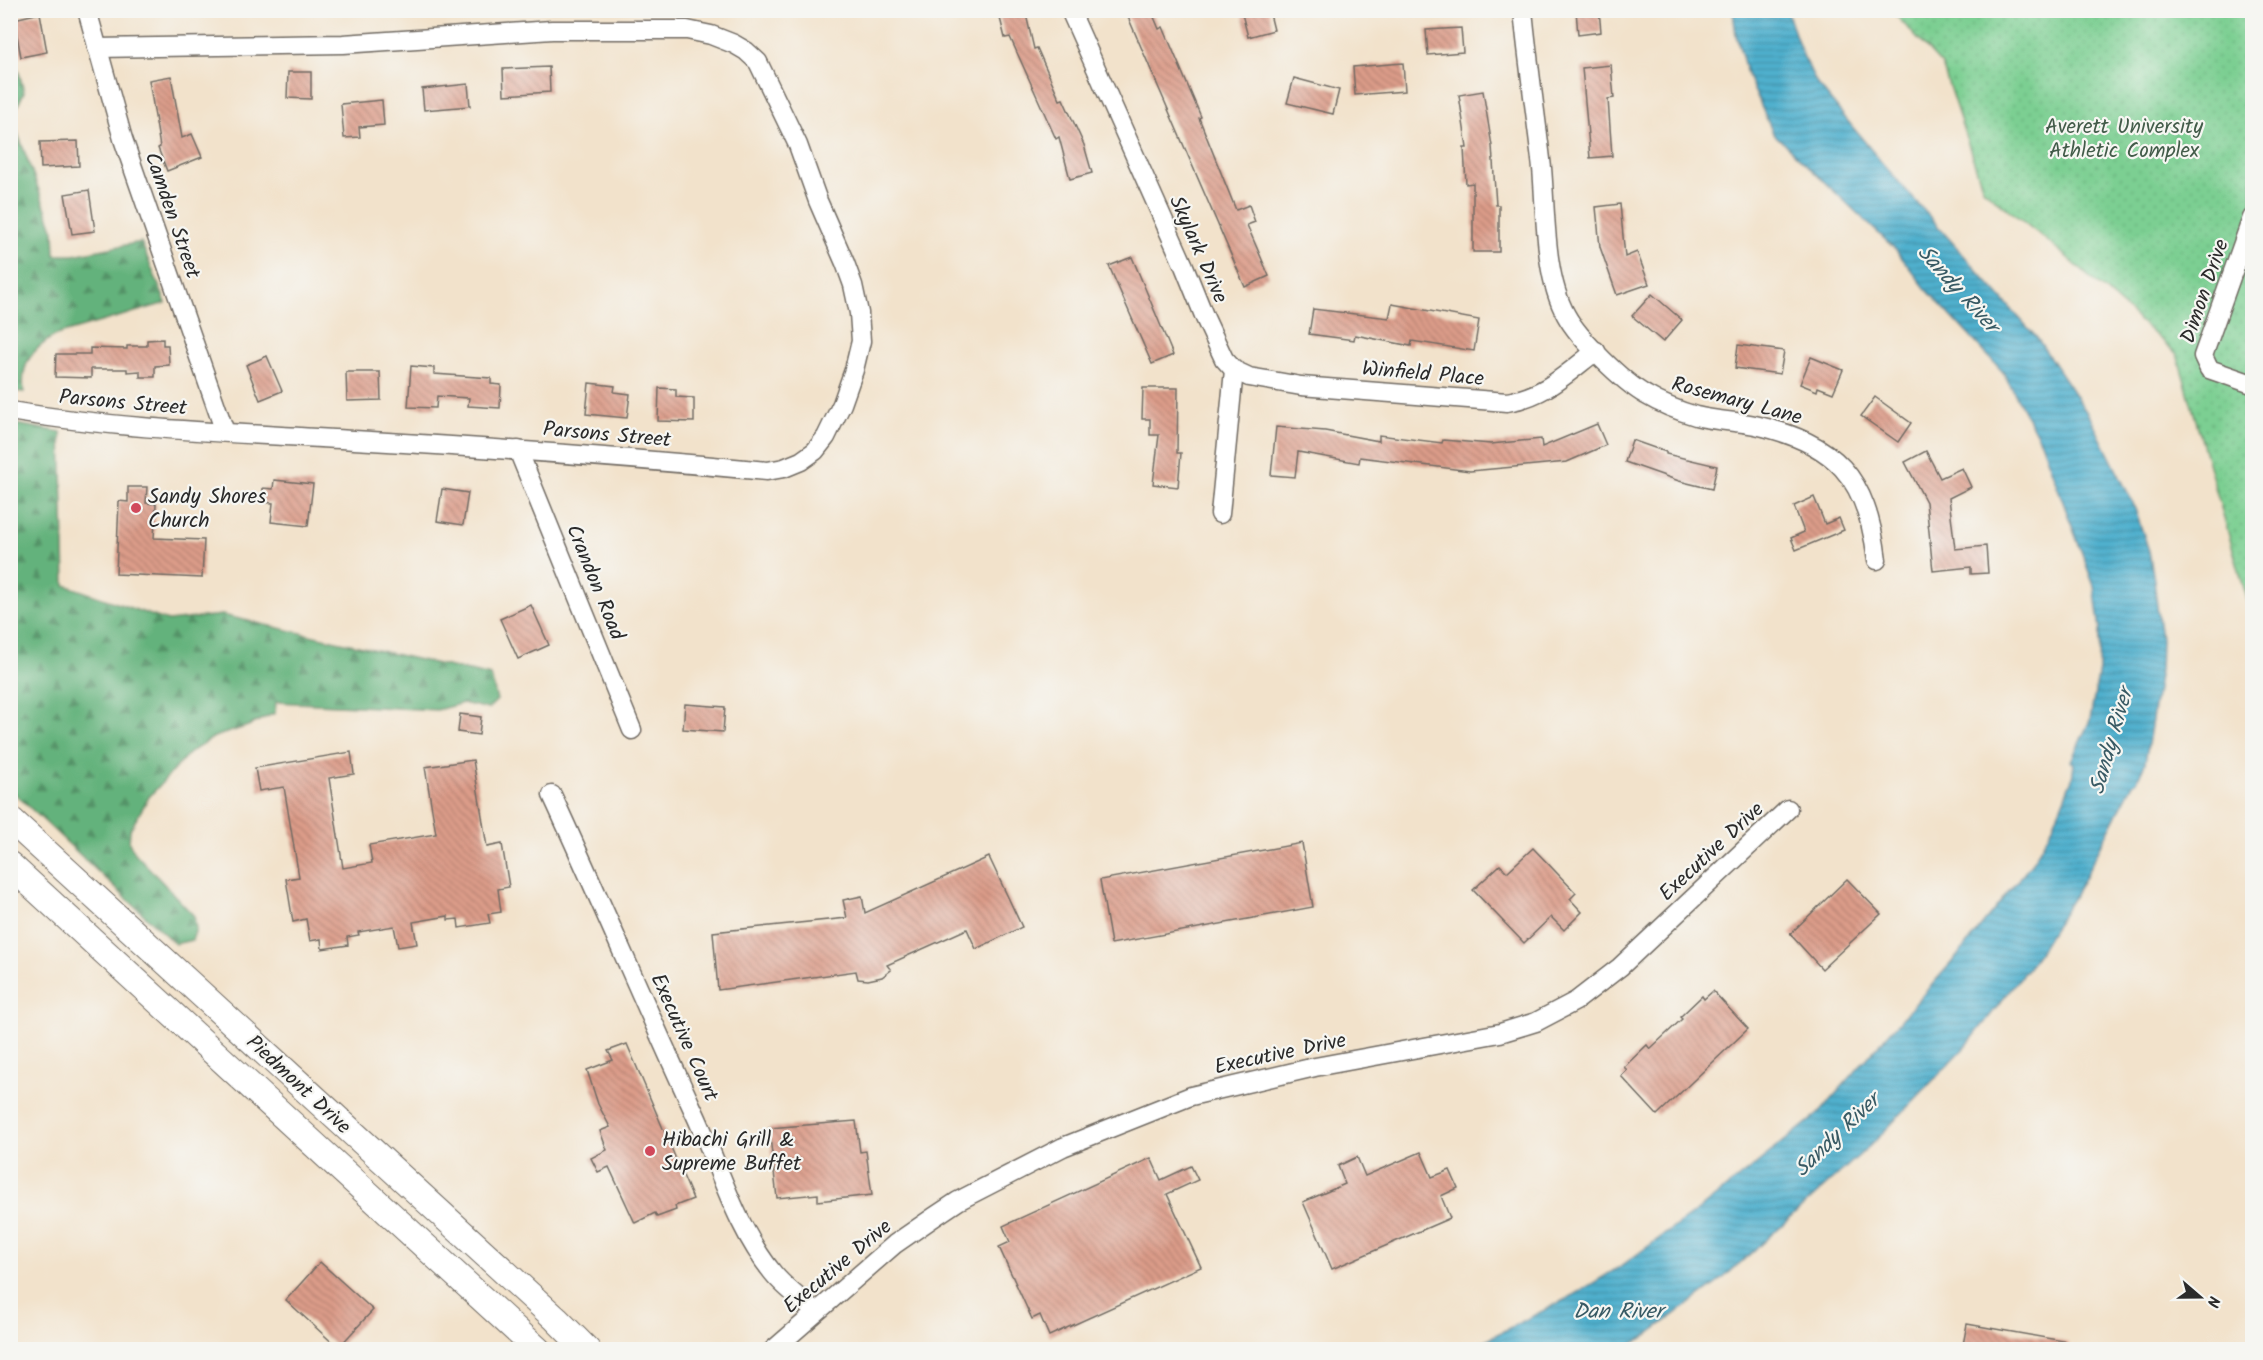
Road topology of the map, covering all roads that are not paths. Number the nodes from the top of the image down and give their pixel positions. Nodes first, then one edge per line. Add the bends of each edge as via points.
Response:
1 (87, 10) edge
2 (1070, 10) edge
3 (1523, 10) edge
4 (97, 48) junction
5 (2253, 218) edge
6 (1596, 351) junction
7 (1234, 370) junction
8 (2253, 384) edge
9 (10, 411) edge
10 (225, 432) junction
11 (518, 450) junction
12 (1220, 514) dead end
13 (1877, 560) dead end
14 (632, 730) dead end
15 (552, 795) dead end
16 (1788, 810) dead end
17 (10, 819) edge
18 (10, 865) edge
19 (816, 1312) junction
20 (537, 1350) edge
21 (587, 1350) edge
22 (773, 1350) edge

1 - 4 street, Camden Street
2 - 7 street, Skylark Drive via 1205,318 1224,359
3 - 6 street, Rosemary Lane via 1553,279 1566,315
4 - 10 street, Camden Street via 123,139
4 - 11 street, Parsons Street via 343,44 552,30 687,30 735,44 758,62 798,145 853,285 859,313 861,341 854,370 826,437 801,461 766,471
5 - 8 street, Dimon Drive via 2203,356 2209,369
6 - 7 street, Winfield Place via 1543,392 1507,402 1301,387 1248,377
6 - 13 street, Rosemary Lane via 1645,395 1671,408 1780,432 1836,459 1855,483 1868,513
7 - 12 street
9 - 10 street, Parsons Street via 163,430
10 - 11 street, Parsons Street
11 - 14 street, Crandon Road
15 - 19 street, Executive Court via 739,1221 774,1275
16 - 19 street, Executive Drive via 1620,967 1576,1001 1536,1022 1500,1033 1235,1084 1191,1096 1063,1147 934,1217 895,1244
17 - 21 main road, Piedmont Drive
18 - 20 main road, Piedmont Drive
19 - 22 street, Executive Drive

